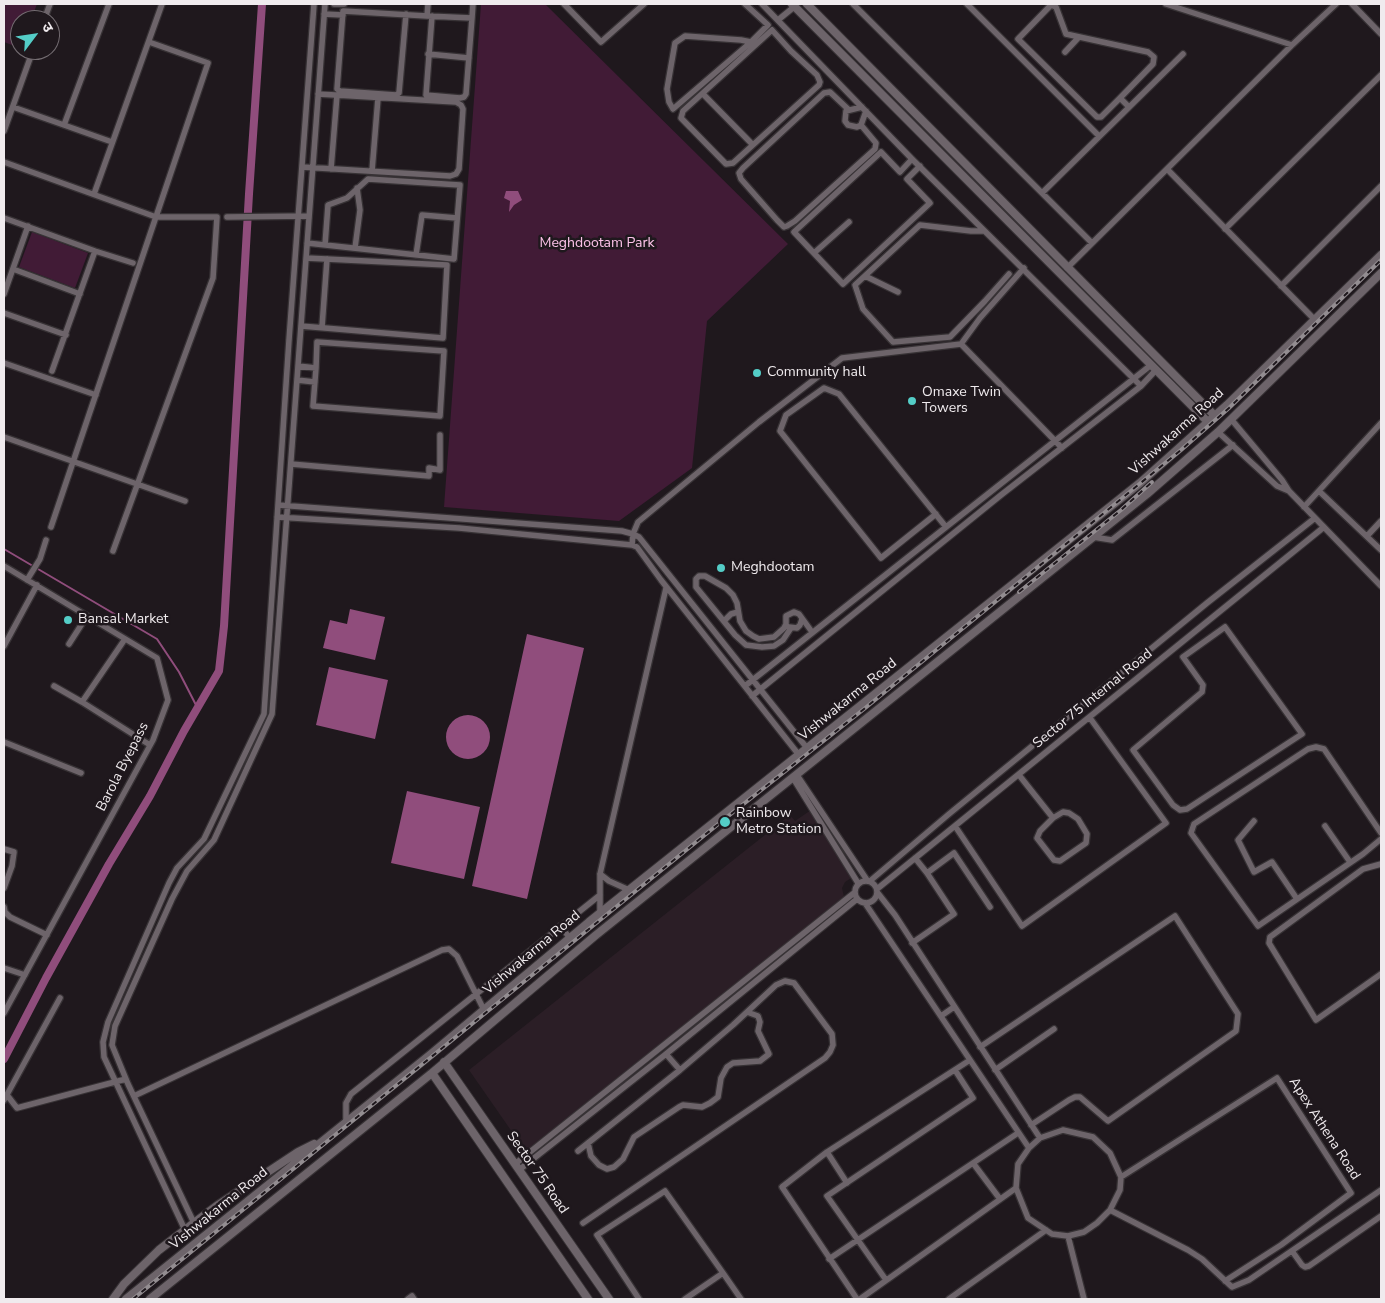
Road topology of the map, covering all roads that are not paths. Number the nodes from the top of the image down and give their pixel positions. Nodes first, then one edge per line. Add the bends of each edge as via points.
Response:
1 (109, 4) edge
2 (162, 4) edge
3 (314, 4) edge
4 (325, 4) edge
5 (334, 4) edge
6 (428, 4) edge
7 (473, 4) edge
8 (564, 4) edge
9 (644, 4) edge
10 (744, 4) edge
11 (762, 4) edge
12 (807, 4) edge
13 (853, 4) edge
14 (967, 4) edge
15 (1166, 4) edge
16 (1336, 4) edge
17 (1352, 4) edge
18 (793, 5) edge
19 (343, 8) edge
20 (324, 14) junction
21 (406, 14) junction
22 (429, 16) junction
23 (472, 18) junction
24 (778, 20) junction
25 (1381, 34) edge
26 (1079, 37) junction
27 (1018, 39) junction
28 (149, 42) junction
29 (751, 42) junction
30 (799, 42) junction
31 (1292, 45) junction
32 (1010, 47) junction
33 (791, 51) junction
34 (1065, 52) dead end
35 (428, 54) junction
36 (811, 54) junction
37 (1183, 54) dead end
38 (469, 58) junction
39 (29, 60) edge
40 (803, 62) junction
41 (1381, 74) edge
42 (1128, 90) junction
43 (318, 94) junction
44 (703, 94) junction
45 (337, 95) junction
46 (378, 98) junction
47 (1120, 98) junction
48 (1137, 99) junction
49 (12, 107) junction
50 (1129, 107) junction
51 (864, 109) junction
52 (849, 110) junction
53 (64, 125) junction
54 (861, 125) junction
55 (4, 131) edge
56 (1100, 136) junction
57 (112, 142) junction
58 (752, 144) junction
59 (912, 159) junction
60 (4, 162) edge
61 (920, 166) junction
62 (302, 167) junction
63 (313, 168) junction
64 (331, 169) junction
65 (1166, 169) junction
66 (372, 171) junction
67 (900, 172) junction
68 (907, 179) junction
69 (1381, 186) edge
70 (357, 188) junction
71 (1042, 193) junction
72 (94, 194) junction
73 (298, 216) junction
74 (309, 216) junction
75 (156, 217) junction
76 (226, 217) dead end
77 (4, 218) edge
78 (458, 218) junction
79 (849, 222) dead end
80 (28, 226) junction
81 (1225, 229) junction
82 (984, 231) junction
83 (307, 243) junction
84 (1092, 243) junction
85 (325, 245) junction
86 (355, 248) junction
87 (95, 251) junction
88 (814, 253) junction
89 (416, 255) junction
90 (1381, 255) edge
91 (306, 258) junction
92 (328, 258) junction
93 (133, 263) dead end
94 (1024, 268) junction
95 (1067, 268) junction
96 (12, 269) junction
97 (1381, 273) edge
98 (1009, 274) dead end
99 (865, 276) junction
100 (1281, 286) junction
101 (898, 292) dead end
102 (4, 294) edge
103 (80, 294) junction
104 (4, 313) edge
105 (1315, 320) junction
106 (301, 326) junction
107 (322, 327) junction
108 (66, 334) junction
109 (961, 344) junction
110 (4, 363) edge
111 (298, 366) junction
112 (316, 368) junction
113 (1154, 368) junction
114 (52, 371) dead end
115 (1133, 378) junction
116 (297, 380) junction
117 (315, 382) junction
118 (1141, 386) junction
119 (96, 395) junction
120 (1215, 416) junction
121 (1231, 419) junction
122 (1208, 422) junction
123 (1381, 422) edge
124 (1218, 432) junction
125 (440, 434) dead end
126 (4, 437) edge
127 (1055, 441) junction
128 (1233, 445) junction
129 (1062, 448) junction
130 (73, 462) junction
131 (291, 464) junction
132 (137, 484) junction
133 (1289, 491) junction
134 (1319, 491) junction
135 (185, 501) dead end
136 (278, 505) junction
137 (288, 506) junction
138 (1304, 506) junction
139 (936, 514) junction
140 (277, 516) junction
141 (287, 517) junction
142 (1315, 518) junction
143 (1381, 520) edge
144 (51, 527) dead end
145 (946, 527) junction
146 (1324, 527) junction
147 (633, 534) junction
148 (1367, 536) junction
149 (1093, 537) junction
150 (46, 540) dead end
151 (632, 545) junction
152 (1381, 550) edge
153 (113, 551) dead end
154 (4, 566) edge
155 (29, 577) junction
156 (881, 578) junction
157 (37, 586) junction
158 (1381, 586) edge
159 (888, 587) junction
160 (666, 588) junction
161 (738, 612) junction
162 (977, 613) junction
163 (87, 616) junction
164 (802, 619) junction
165 (724, 621) junction
166 (987, 621) junction
167 (790, 627) junction
168 (956, 630) junction
169 (812, 632) junction
170 (125, 639) junction
171 (965, 639) junction
172 (802, 640) junction
173 (69, 644) dead end
174 (4, 646) edge
175 (1175, 648) junction
176 (1183, 657) junction
177 (752, 680) junction
178 (54, 686) dead end
179 (745, 686) junction
180 (760, 689) junction
181 (752, 696) junction
182 (82, 702) junction
183 (1090, 718) junction
184 (4, 742) edge
185 (150, 745) junction
186 (808, 748) junction
187 (799, 754) junction
188 (81, 773) dead end
189 (1019, 775) junction
190 (795, 777) junction
191 (1053, 818) junction
192 (1254, 821) dead end
193 (955, 826) junction
194 (1325, 826) dead end
195 (1381, 833) edge
196 (1380, 843) edge
197 (4, 849) edge
198 (915, 858) junction
199 (1350, 862) junction
200 (1381, 864) edge
201 (927, 872) junction
202 (600, 874) junction
203 (868, 881) junction
204 (858, 883) junction
205 (4, 888) edge
206 (630, 890) junction
207 (877, 890) junction
208 (854, 893) junction
209 (600, 895) junction
210 (857, 899) junction
211 (1297, 899) junction
212 (865, 903) junction
213 (4, 907) edge
214 (990, 907) dead end
215 (600, 913) junction
216 (560, 926) junction
217 (47, 935) junction
218 (570, 938) junction
219 (912, 943) junction
220 (4, 968) edge
221 (1381, 974) edge
222 (25, 975) junction
223 (476, 993) junction
224 (60, 998) dead end
225 (954, 1007) junction
226 (484, 1010) junction
227 (747, 1012) junction
228 (4, 1013) edge
229 (941, 1016) junction
230 (1054, 1029) dead end
231 (980, 1047) junction
232 (666, 1054) junction
233 (970, 1060) junction
234 (444, 1062) junction
235 (680, 1070) junction
236 (955, 1070) junction
237 (995, 1070) junction
238 (432, 1072) junction
239 (126, 1079) junction
240 (116, 1082) junction
241 (461, 1086) junction
242 (134, 1096) junction
243 (448, 1096) junction
244 (5, 1098) edge
245 (346, 1123) junction
246 (1031, 1124) junction
247 (1018, 1133) junction
248 (328, 1138) junction
249 (1040, 1138) junction
250 (588, 1143) junction
251 (1029, 1148) junction
252 (578, 1151) dead end
253 (827, 1152) junction
254 (973, 1163) junction
255 (517, 1167) junction
256 (1121, 1177) junction
257 (846, 1183) junction
258 (1016, 1188) junction
259 (1381, 1190) edge
260 (1000, 1199) junction
261 (1110, 1210) junction
262 (1381, 1216) edge
263 (194, 1223) junction
264 (583, 1223) dead end
265 (185, 1230) junction
266 (1046, 1230) junction
267 (1068, 1236) junction
268 (857, 1240) junction
269 (190, 1249) junction
270 (1292, 1251) junction
271 (180, 1257) junction
272 (828, 1259) junction
273 (198, 1260) junction
274 (188, 1269) junction
275 (723, 1273) junction
276 (886, 1280) junction
277 (1225, 1281) junction
278 (113, 1299) edge
279 (126, 1299) edge
280 (150, 1299) edge
281 (408, 1299) edge
282 (414, 1299) edge
283 (588, 1299) edge
284 (609, 1299) edge
285 (639, 1299) edge
286 (684, 1299) edge
287 (741, 1299) edge
288 (858, 1299) edge
289 (949, 1299) edge
290 (1084, 1299) edge

1 - 53 street
2 - 28 street
3 - 62 street
4 - 20 street
5 - 19 street
6 - 22 street
7 - 23 street
8 - 9 street via 601,42
10 - 29 street via 768,25
11 - 24 street
12 - 95 main road
13 - 71 street
14 - 32 street
15 - 31 street
16 - 31 street
17 - 25 street
18 - 24 street
18 - 113 main road
19 - 20 street
19 - 21 street
19 - 21 street via 337,89 340,91 398,94
20 - 43 street
21 - 22 street
22 - 23 street
22 - 35 street
23 - 38 street
24 - 30 street
26 - 27 street via 1066,34 1056,8 1051,5
26 - 34 street
26 - 42 street via 1148,52 1154,58 1153,64
27 - 32 street
27 - 47 street via 1097,117 1101,117
28 - 57 street
28 - 75 street via 208,63
29 - 29 street via 737,54 673,109 667,89 674,43 684,36
30 - 33 street
30 - 36 street
31 - 65 street
32 - 56 street
33 - 40 street
33 - 44 street via 772,30
35 - 38 street
35 - 38 street via 425,92 428,97 464,97
36 - 40 street
36 - 51 street
37 - 48 street
39 - 49 street
40 - 58 street via 817,75 820,85
41 - 81 street
42 - 47 street
42 - 48 street
43 - 45 street
43 - 63 street
44 - 58 street
44 - 58 street via 683,111 681,118 726,164 733,163
45 - 46 street
45 - 64 street
46 - 66 street
46 - 66 street via 456,102 461,105 459,169 450,176
47 - 50 street
48 - 50 street
49 - 53 street
49 - 55 street
50 - 56 street
51 - 52 street
51 - 54 street
51 - 59 street
52 - 54 street via 844,115 848,125 858,128
52 - 54 street via 830,92 824,93 743,168 739,176 776,220 787,226 875,149 876,144
53 - 57 street
56 - 71 street
57 - 72 street
59 - 61 street
59 - 67 street
60 - 72 street
61 - 68 street
61 - 82 street
62 - 63 street
62 - 73 street
63 - 64 street
63 - 74 street
64 - 66 street
65 - 81 street
65 - 84 street
67 - 68 street
67 - 88 street via 881,152 794,232
68 - 88 street via 930,203 843,284
69 - 100 street
70 - 78 street via 368,179 460,185
70 - 85 street via 347,198 328,205
70 - 86 street via 360,210
71 - 84 street
72 - 75 street
73 - 74 street
73 - 76 street
73 - 136 street
74 - 83 street
75 - 119 street
75 - 132 street via 217,217 213,278
77 - 80 street
78 - 89 street via 422,215
78 - 89 street via 454,259
79 - 88 street
80 - 87 street
80 - 96 street
81 - 100 street
82 - 94 street
82 - 99 street via 920,225
83 - 85 street
83 - 91 street
84 - 95 street
85 - 86 street
86 - 89 street
87 - 93 street
87 - 103 street
90 - 105 main road, Vishwakarma Road
91 - 92 street
91 - 106 street
92 - 107 street
92 - 107 street via 447,265 443,338
94 - 109 street
94 - 115 street
95 - 120 main road
96 - 102 street
96 - 103 street
97 - 121 main road, Vishwakarma Road
98 - 99 street via 950,337 893,342 863,309 855,285
99 - 101 street
100 - 105 street
103 - 108 street
104 - 108 street
105 - 120 main road, Vishwakarma Road
106 - 107 street
106 - 111 street
108 - 114 street
109 - 127 street
109 - 147 street via 842,358 638,522
110 - 119 street
111 - 112 street
111 - 116 street
112 - 117 street
112 - 117 street via 317,342 444,351 440,416 313,406
113 - 115 street
113 - 118 street
113 - 122 main road
115 - 118 street
115 - 127 street
116 - 117 street
116 - 131 street
118 - 129 street
119 - 130 street
120 - 122 main road, Vishwakarma Road
121 - 124 main road, Vishwakarma Road
121 - 133 street
122 - 162 main road, Vishwakarma Road via 1140,483
123 - 134 street
124 - 128 street
124 - 149 main road, Vishwakarma Road
125 - 131 street via 440,470 429,468 429,476
126 - 130 street
127 - 129 street
127 - 145 street
128 - 133 street via 1277,486
128 - 149 street via 1112,540
129 - 159 street
130 - 132 street
130 - 144 street
131 - 137 street
132 - 135 street
132 - 153 street
133 - 138 street
134 - 138 street
134 - 148 street
136 - 137 street
136 - 140 street
137 - 141 street
137 - 147 street
138 - 142 street
139 - 139 street via 881,558 780,431 786,415 824,388 839,394
139 - 145 street
140 - 141 street
140 - 240 street via 264,714 204,839 177,868 108,1022 103,1042 104,1057
141 - 151 street via 458,528
141 - 239 street via 272,714 214,840 187,872 172,898 115,1026 112,1045
142 - 146 street
142 - 203 street, Sector 75 Internal Road
143 - 148 street
145 - 156 street
146 - 158 street
146 - 175 street, Sector 75 Internal Road
147 - 151 street
147 - 177 street via 639,537
148 - 152 street
149 - 166 main road, Vishwakarma Road
150 - 155 street
151 - 160 street via 637,547
154 - 155 street, Barola Byepass
155 - 157 street, Barola Byepass
156 - 159 street
156 - 169 street
157 - 163 street, Barola Byepass
157 - 174 street
159 - 180 street
160 - 179 street
160 - 202 street
161 - 165 street
161 - 165 street via 726,588 706,576 699,576 696,586
161 - 167 street via 746,631 760,639 774,637
162 - 166 main road via 981,620
162 - 168 main road, Vishwakarma Road
163 - 170 street, Barola Byepass
163 - 173 street
164 - 167 street via 800,625
164 - 167 street via 791,612 786,616
164 - 169 street
165 - 167 street via 741,641 756,647 780,643
166 - 171 main road, Vishwakarma Road
167 - 172 street
168 - 171 main road via 964,634
168 - 186 main road, Vishwakarma Road
169 - 172 street
170 - 182 street
170 - 185 street, Barola Byepass via 158,658 168,700
171 - 190 main road, Vishwakarma Road
172 - 177 street
175 - 176 street
175 - 183 street, Sector 75 Internal Road
176 - 176 street via 1224,627 1302,734 1183,811 1172,805 1133,750 1202,692 1203,684
177 - 179 street
177 - 180 street
178 - 182 street
179 - 181 street
180 - 181 street
180 - 186 street
181 - 187 street
182 - 185 street
183 - 189 street, Sector 75 Internal Road
183 - 193 street via 1166,823 1022,926
184 - 188 street
185 - 217 street, Barola Byepass
186 - 187 main road, Vishwakarma Road
187 - 206 main road, Vishwakarma Road
189 - 191 street
189 - 193 street, Sector 75 Internal Road
190 - 203 street
190 - 204 street
190 - 234 main road, Vishwakarma Road via 596,935
191 - 191 street via 1063,812 1069,813 1078,819 1087,834 1086,843 1060,861 1054,860 1037,838
192 - 211 street via 1238,840 1254,872 1272,862
193 - 198 street, Sector 75 Internal Road
194 - 199 street
195 - 211 street via 1324,749 1316,747 1308,749 1194,824 1191,833 1258,926
196 - 199 street
197 - 205 street via 14,852
198 - 201 street
198 - 207 street, Sector 75 Internal Road
199 - 211 street
200 - 221 street via 1363,869 1270,937 1268,943 1316,1020
201 - 214 street via 954,854
201 - 219 street via 954,914
202 - 206 street
202 - 209 street
203 - 204 street
203 - 207 street
204 - 208 street
206 - 215 main road, Vishwakarma Road
207 - 212 street via 872,901
207 - 219 street
208 - 210 street
208 - 255 street
209 - 215 street
209 - 216 street
210 - 212 street
210 - 232 street
212 - 229 street
213 - 217 street via 10,918
215 - 218 main road, Vishwakarma Road
216 - 218 street
216 - 223 street
217 - 222 street, Barola Byepass
218 - 226 main road, Vishwakarma Road
219 - 225 street
220 - 222 street
222 - 228 street, Barola Byepass
223 - 226 street
223 - 242 street via 457,956 449,949 442,950
223 - 245 street via 351,1094 346,1104
224 - 244 street
225 - 229 street
225 - 231 street
226 - 245 main road, Vishwakarma Road
227 - 235 street
227 - 250 street via 758,1016 758,1031 769,1054 760,1060 727,1067 721,1078 718,1097 702,1107 683,1105 672,1111 634,1137 623,1159 614,1167 607,1169 599,1165 591,1156
227 - 264 street via 776,985 785,981 794,983 832,1034 830,1052
229 - 233 street
230 - 237 street
231 - 237 street
231 - 246 street via 1175,916 1238,1014 1236,1031 1108,1121 1080,1097 1068,1100
232 - 235 street
232 - 255 street
233 - 236 street
233 - 247 street
234 - 238 main road, Vishwakarma Road
234 - 241 main road, Sector 75 Road
235 - 250 street
236 - 253 street
236 - 257 street via 973,1098
237 - 246 street
238 - 243 main road
238 - 273 main road, Vishwakarma Road
239 - 240 street
239 - 242 street
240 - 244 street via 18,1108
240 - 265 street
241 - 243 main road
241 - 255 main road, Sector 75 Road
242 - 263 street
243 - 283 main road
245 - 248 main road, Vishwakarma Road
246 - 249 street
247 - 251 street
247 - 254 street
248 - 263 main road via 298,1152
248 - 269 main road, Vishwakarma Road
249 - 251 street
249 - 256 street via 1063,1130 1093,1137 1110,1153
250 - 252 street
251 - 258 street via 1018,1164
253 - 257 street
253 - 272 street via 782,1187
254 - 260 street
254 - 268 street
255 - 284 main road, Sector 75 Road
256 - 261 street via 1120,1190
256 - 277 street, Apex Athena Road via 1277,1078 1351,1193 1281,1245
257 - 268 street via 827,1196
258 - 260 street
258 - 266 street via 1028,1218
259 - 270 street
260 - 276 street
261 - 267 street via 1084,1232
261 - 277 street via 1188,1250
262 - 270 street via 1309,1266 1302,1265
263 - 265 main road
265 - 278 main road via 159,1250
266 - 267 street
266 - 289 street
267 - 290 street
268 - 272 street
268 - 276 street
269 - 271 main road, Vishwakarma Road
269 - 273 main road
270 - 277 street via 1238,1286 1232,1287
271 - 274 main road
271 - 279 main road, Vishwakarma Road
272 - 288 street
273 - 274 main road, Vishwakarma Road
274 - 280 main road, Vishwakarma Road
275 - 285 street via 665,1191 597,1234
275 - 286 street
275 - 287 street
276 - 288 street
281 - 282 street via 412,1296

